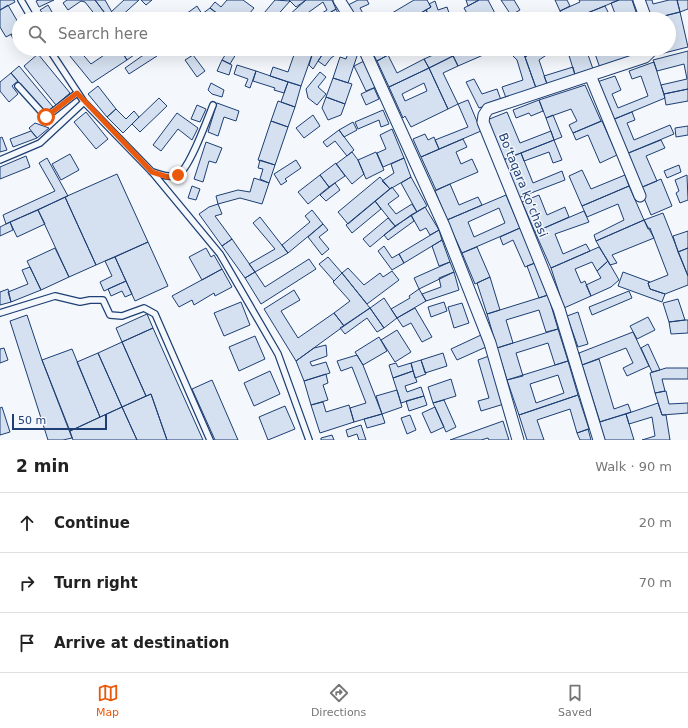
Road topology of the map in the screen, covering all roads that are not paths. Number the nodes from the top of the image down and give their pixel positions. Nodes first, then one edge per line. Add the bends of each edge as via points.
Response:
1 (21, 0) edge
2 (339, 0) edge
3 (639, 0) edge
4 (28, 12) edge
5 (347, 12) edge
6 (643, 12) edge
7 (53, 56) edge
8 (367, 56) edge
9 (646, 56) edge
10 (590, 76) junction
11 (18, 86) dead end
12 (77, 93) junction
13 (84, 102) junction
14 (213, 105) dead end
15 (0, 160) edge
16 (152, 172) junction
17 (640, 196) dead end
18 (0, 313) edge
19 (210, 440) edge
20 (309, 440) edge
21 (518, 440) edge
22 (598, 440) edge

1 - 4 lane
2 - 5 street
3 - 6 street
7 - 12 lane
8 - 21 street via 447,233 490,343
9 - 10 street, Boʻtaqara koʻchasi
10 - 17 street
10 - 22 street, Boʻtaqara koʻchasi via 488,109 483,122 559,308
11 - 12 lane via 46,117
12 - 13 lane
13 - 15 lane via 40,143
13 - 16 lane
14 - 16 lane via 186,166 178,175 168,177
16 - 20 lane via 220,254 278,354
18 - 19 lane via 55,296 80,302 103,300 110,315 122,316 144,308 155,314

